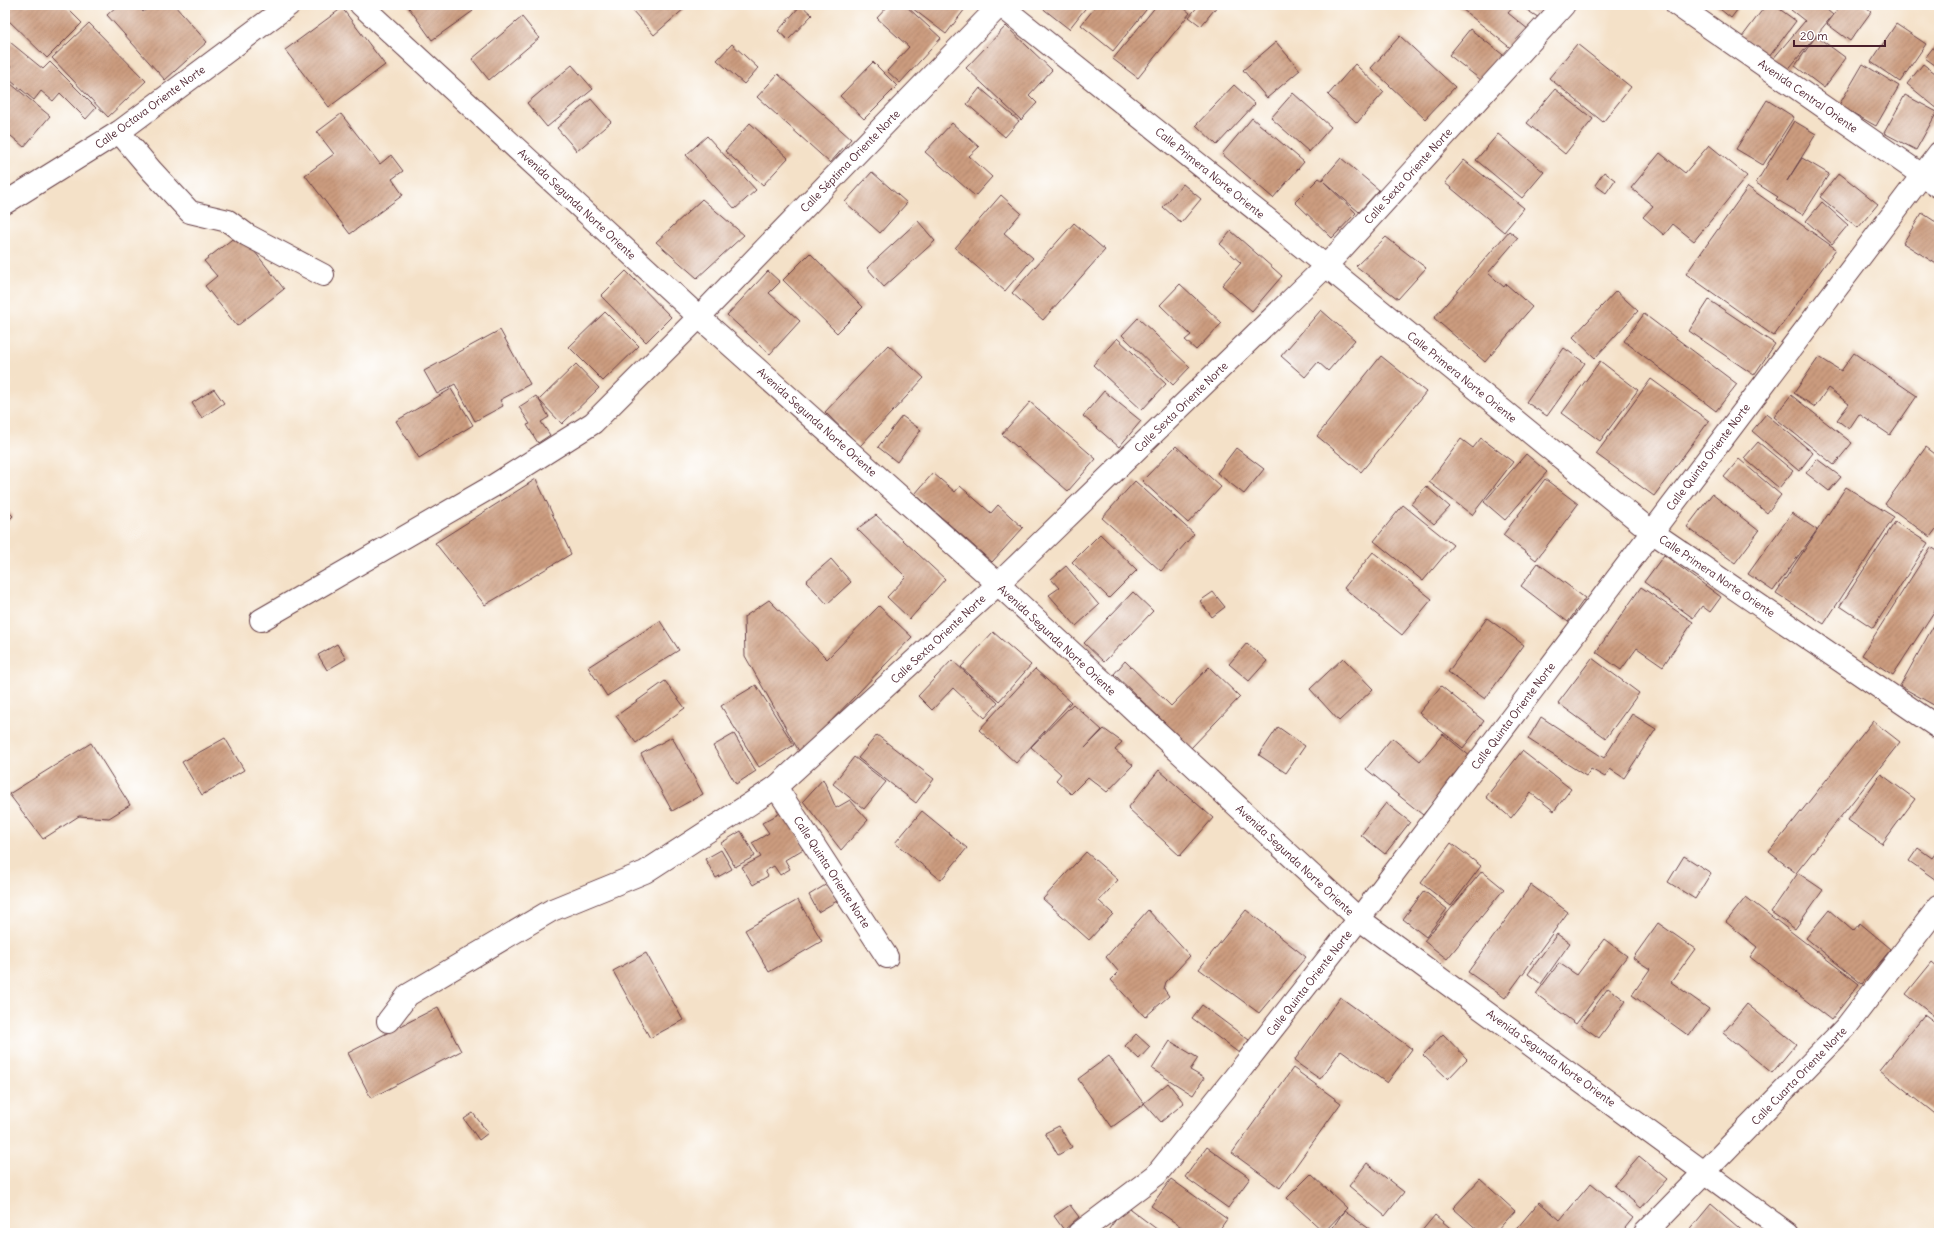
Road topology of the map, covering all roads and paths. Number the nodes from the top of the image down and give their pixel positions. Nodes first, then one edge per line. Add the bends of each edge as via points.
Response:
1 (289, 5) edge
2 (361, 5) edge
3 (1000, 5) edge
4 (1564, 5) edge
5 (1677, 5) edge
6 (119, 132) junction
7 (1939, 153) edge
8 (1931, 181) edge
9 (5, 203) edge
10 (1326, 266) junction
11 (323, 275) dead end
12 (699, 317) junction
13 (1652, 532) junction
14 (998, 584) junction
15 (261, 620) dead end
16 (1939, 728) edge
17 (776, 788) junction
18 (1939, 906) edge
19 (1359, 919) junction
20 (887, 957) dead end
21 (388, 1021) dead end
22 (1706, 1172) junction
23 (1079, 1233) edge
24 (1645, 1233) edge
25 (1787, 1233) edge

1 - 6 street, Calle Octava Oriente Norte
2 - 12 street, Avenida Segunda Norte Oriente
3 - 10 street, Calle Primera Norte Oriente
3 - 12 street, Calle Séptima Oriente Norte
4 - 10 street, Calle Sexta Oriente Norte
5 - 8 street, Avenida Central Oriente
6 - 9 street, Calle Octava Oriente Norte
6 - 11 street via 190,212 228,221 247,236
7 - 8 street, Calle Quinta Oriente Norte
8 - 13 street, Calle Quinta Oriente Norte
10 - 13 street, Calle Primera Norte Oriente
10 - 14 street, Calle Sexta Oriente Norte
12 - 14 street, Avenida Segunda Norte Oriente
12 - 15 street, Calle Séptima Oriente Norte via 593,423 493,486
13 - 16 street, Calle Primera Norte Oriente
13 - 19 street, Calle Quinta Oriente Norte
14 - 17 street, Calle Sexta Oriente Norte
14 - 19 street, Avenida Segunda Norte Oriente
17 - 20 street, Calle Quinta Oriente Norte
17 - 21 street, Calle Sexta Oriente Norte via 644,872 552,910 408,995
18 - 22 street, Calle Cuarta Oriente Norte via 1846,1027
19 - 22 street, Avenida Segunda Norte Oriente
19 - 23 street, Calle Quinta Oriente Norte via 1156,1175
22 - 24 street, Calle Cuarta Oriente Norte
22 - 25 street, Avenida Segunda Norte Oriente

